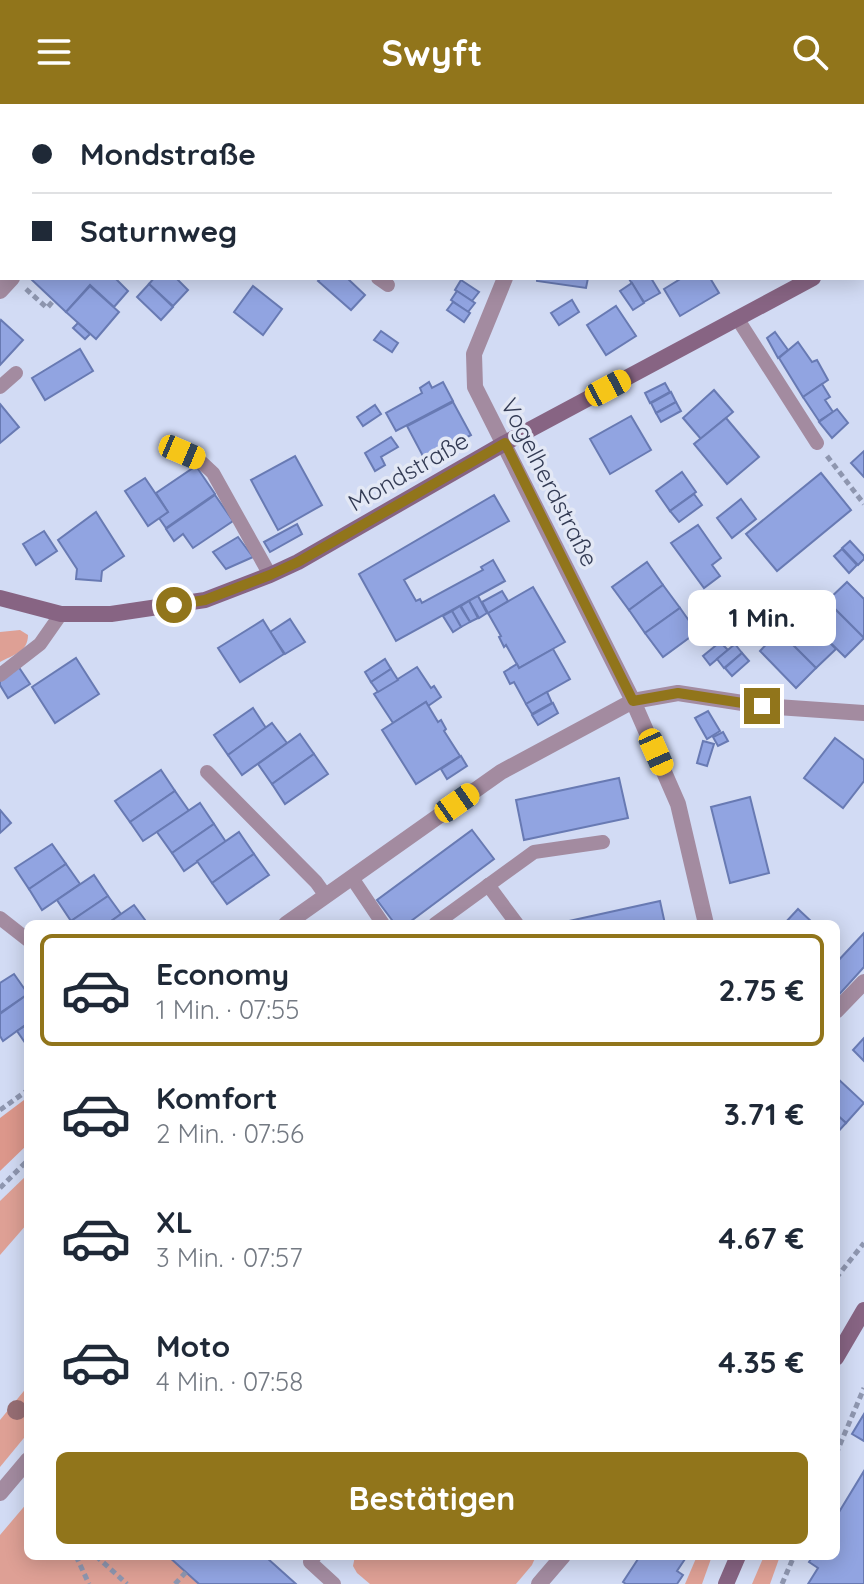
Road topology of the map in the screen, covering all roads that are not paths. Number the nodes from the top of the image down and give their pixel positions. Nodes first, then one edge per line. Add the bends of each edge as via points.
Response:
1 (504, 280) edge
2 (809, 280) edge
3 (16, 281) edge
4 (0, 291) edge
5 (737, 318) junction
6 (16, 373) dead end
7 (0, 387) edge
8 (505, 443) junction
9 (817, 443) road end
10 (182, 452) dead end
11 (270, 575) junction
12 (0, 598) edge
13 (61, 614) junction
14 (0, 675) edge
15 (633, 701) junction
16 (864, 713) edge
17 (207, 772) dead end
18 (603, 842) dead end
19 (352, 878) junction
20 (488, 885) junction
21 (326, 896) junction
22 (0, 918) edge
23 (292, 920) edge
24 (380, 920) edge
25 (440, 920) edge
26 (514, 920) edge
27 (705, 920) edge
28 (24, 937) edge
29 (864, 982) edge
30 (840, 1007) edge
31 (864, 1310) edge
32 (840, 1351) edge
33 (24, 1465) edge
34 (0, 1493) edge
35 (312, 1560) edge
36 (560, 1560) edge
37 (736, 1560) edge
38 (334, 1584) edge
39 (539, 1584) edge
40 (726, 1584) edge

1 - 8 street, Vogelherdstraße via 474,354 475,387
2 - 5 street, Mondstraße
3 - 4 street
5 - 8 street, Mondstraße
5 - 9 lane
6 - 7 lane
8 - 11 street, Mondstraße
8 - 15 street, Vogelherdstraße
10 - 11 lane via 213,473
11 - 13 street, Mondstraße via 205,600 111,614
12 - 13 street, Mondstraße
13 - 14 lane via 40,644
15 - 16 street via 678,693
15 - 19 street via 501,772
15 - 27 street, Vogelherdstraße via 678,804
17 - 21 lane
18 - 20 lane via 534,852
19 - 21 street
19 - 24 lane
20 - 25 lane
20 - 26 lane
21 - 23 street
22 - 28 lane
29 - 30 street
31 - 32 street
33 - 34 street
35 - 38 lane
36 - 39 street
37 - 40 street

